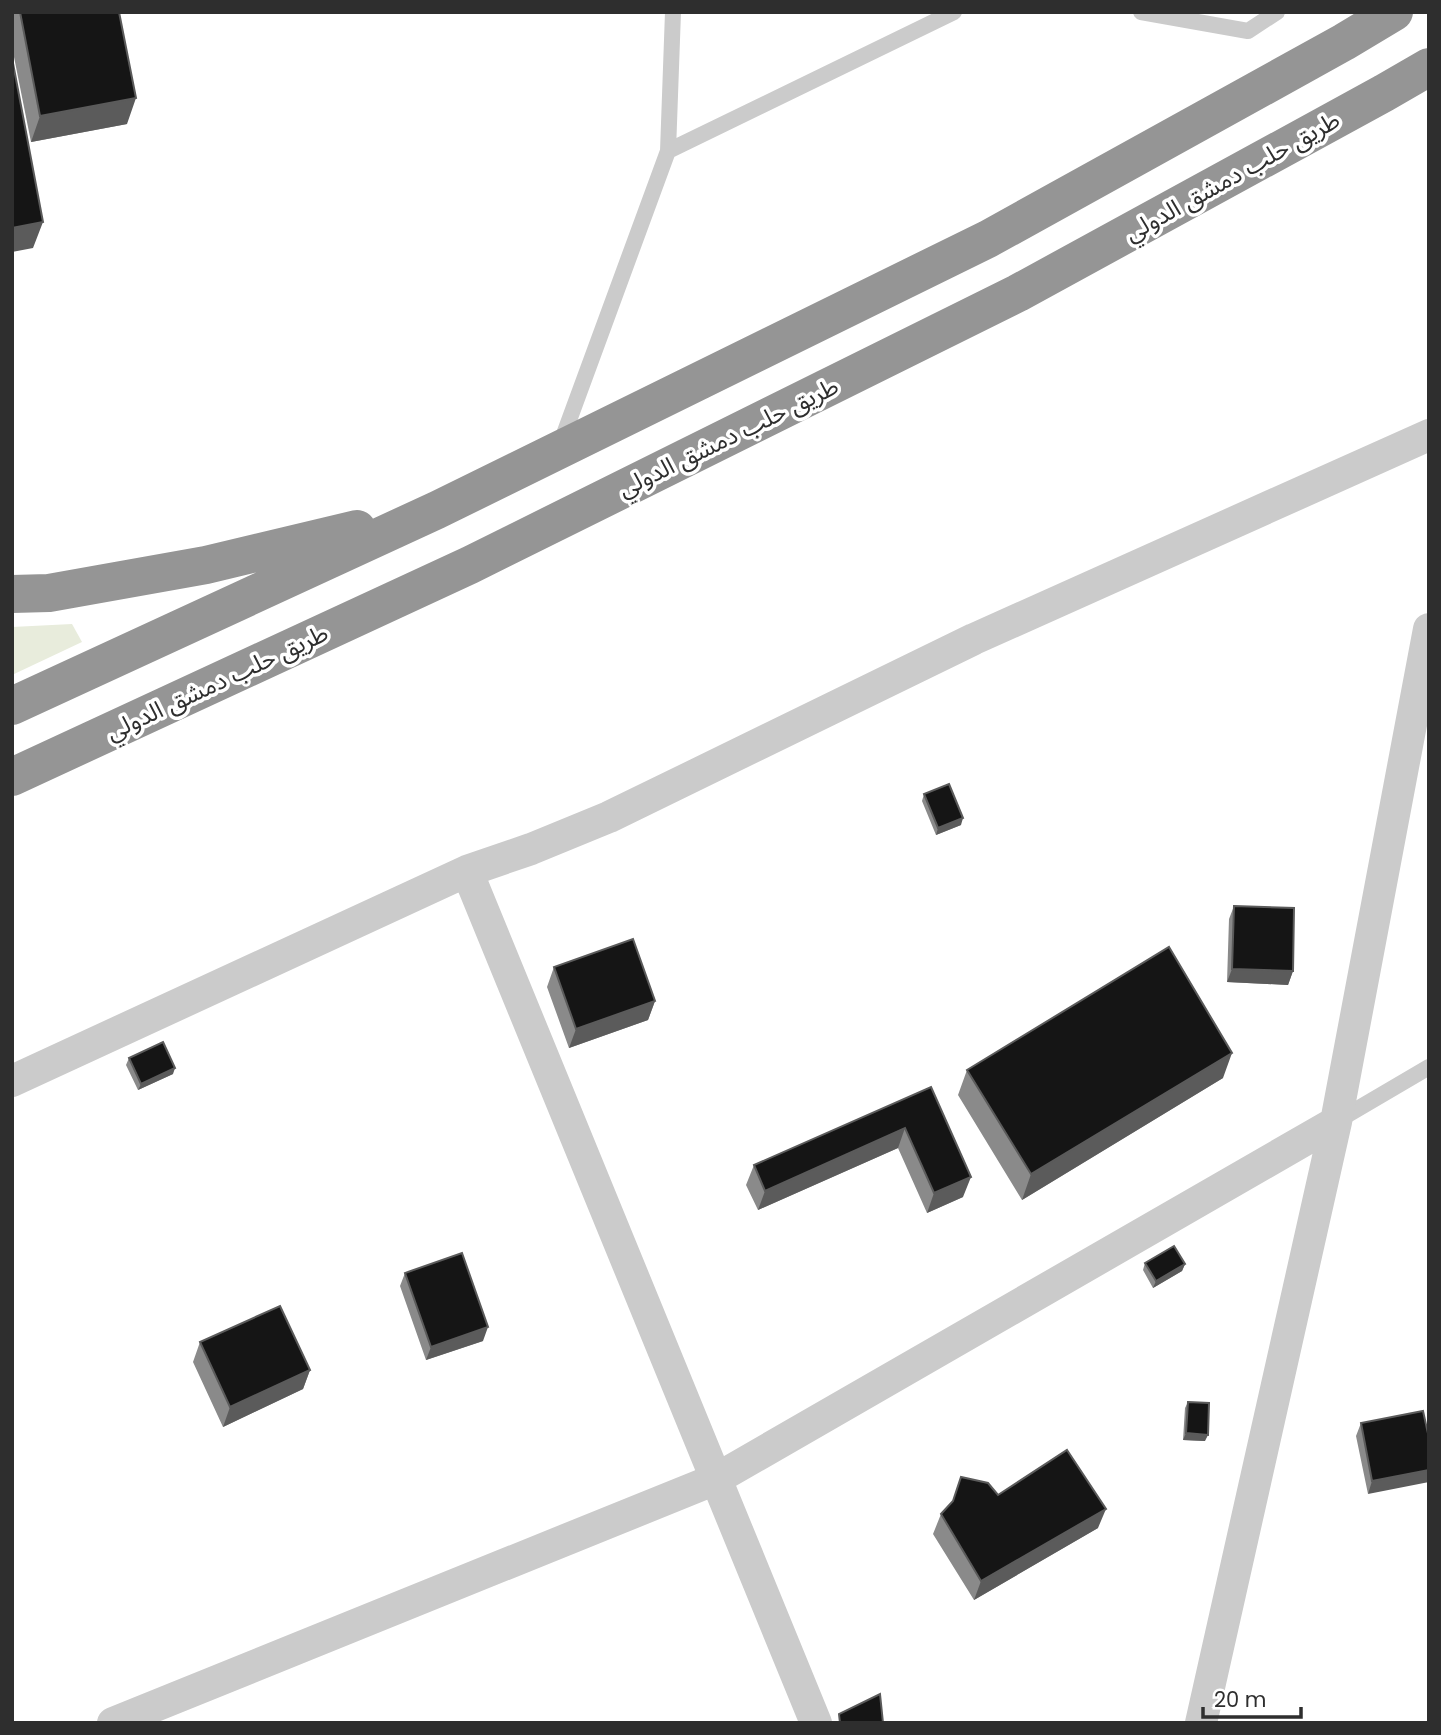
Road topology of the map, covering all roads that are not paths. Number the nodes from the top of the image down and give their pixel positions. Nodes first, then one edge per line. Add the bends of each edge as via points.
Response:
1 (674, 12) edge
2 (954, 12) edge
3 (1141, 12) edge
4 (1277, 12) edge
5 (1394, 12) edge
6 (1429, 66) edge
7 (668, 150) junction
8 (1429, 435) edge
9 (558, 451) junction
10 (437, 510) junction
11 (12, 594) edge
12 (1429, 629) edge
13 (12, 706) edge
14 (12, 777) edge
15 (467, 871) junction
16 (1429, 1067) edge
17 (12, 1081) edge
18 (1336, 1122) junction
19 (716, 1479) junction
20 (113, 1723) edge
21 (816, 1723) edge
22 (1201, 1723) edge

1 - 7 lane
2 - 7 lane
3 - 4 lane via 1248,31
5 - 9 highway via 988,239
6 - 14 highway, طريق حلب دمشق الدولي via 1005,299 470,565
7 - 9 lane
8 - 15 street via 974,639 609,817
9 - 10 highway
10 - 11 highway via 206,565 49,593
10 - 13 highway
12 - 18 street
15 - 17 street
15 - 19 street
16 - 18 lane
18 - 19 street
18 - 22 street
19 - 20 street
19 - 21 street

